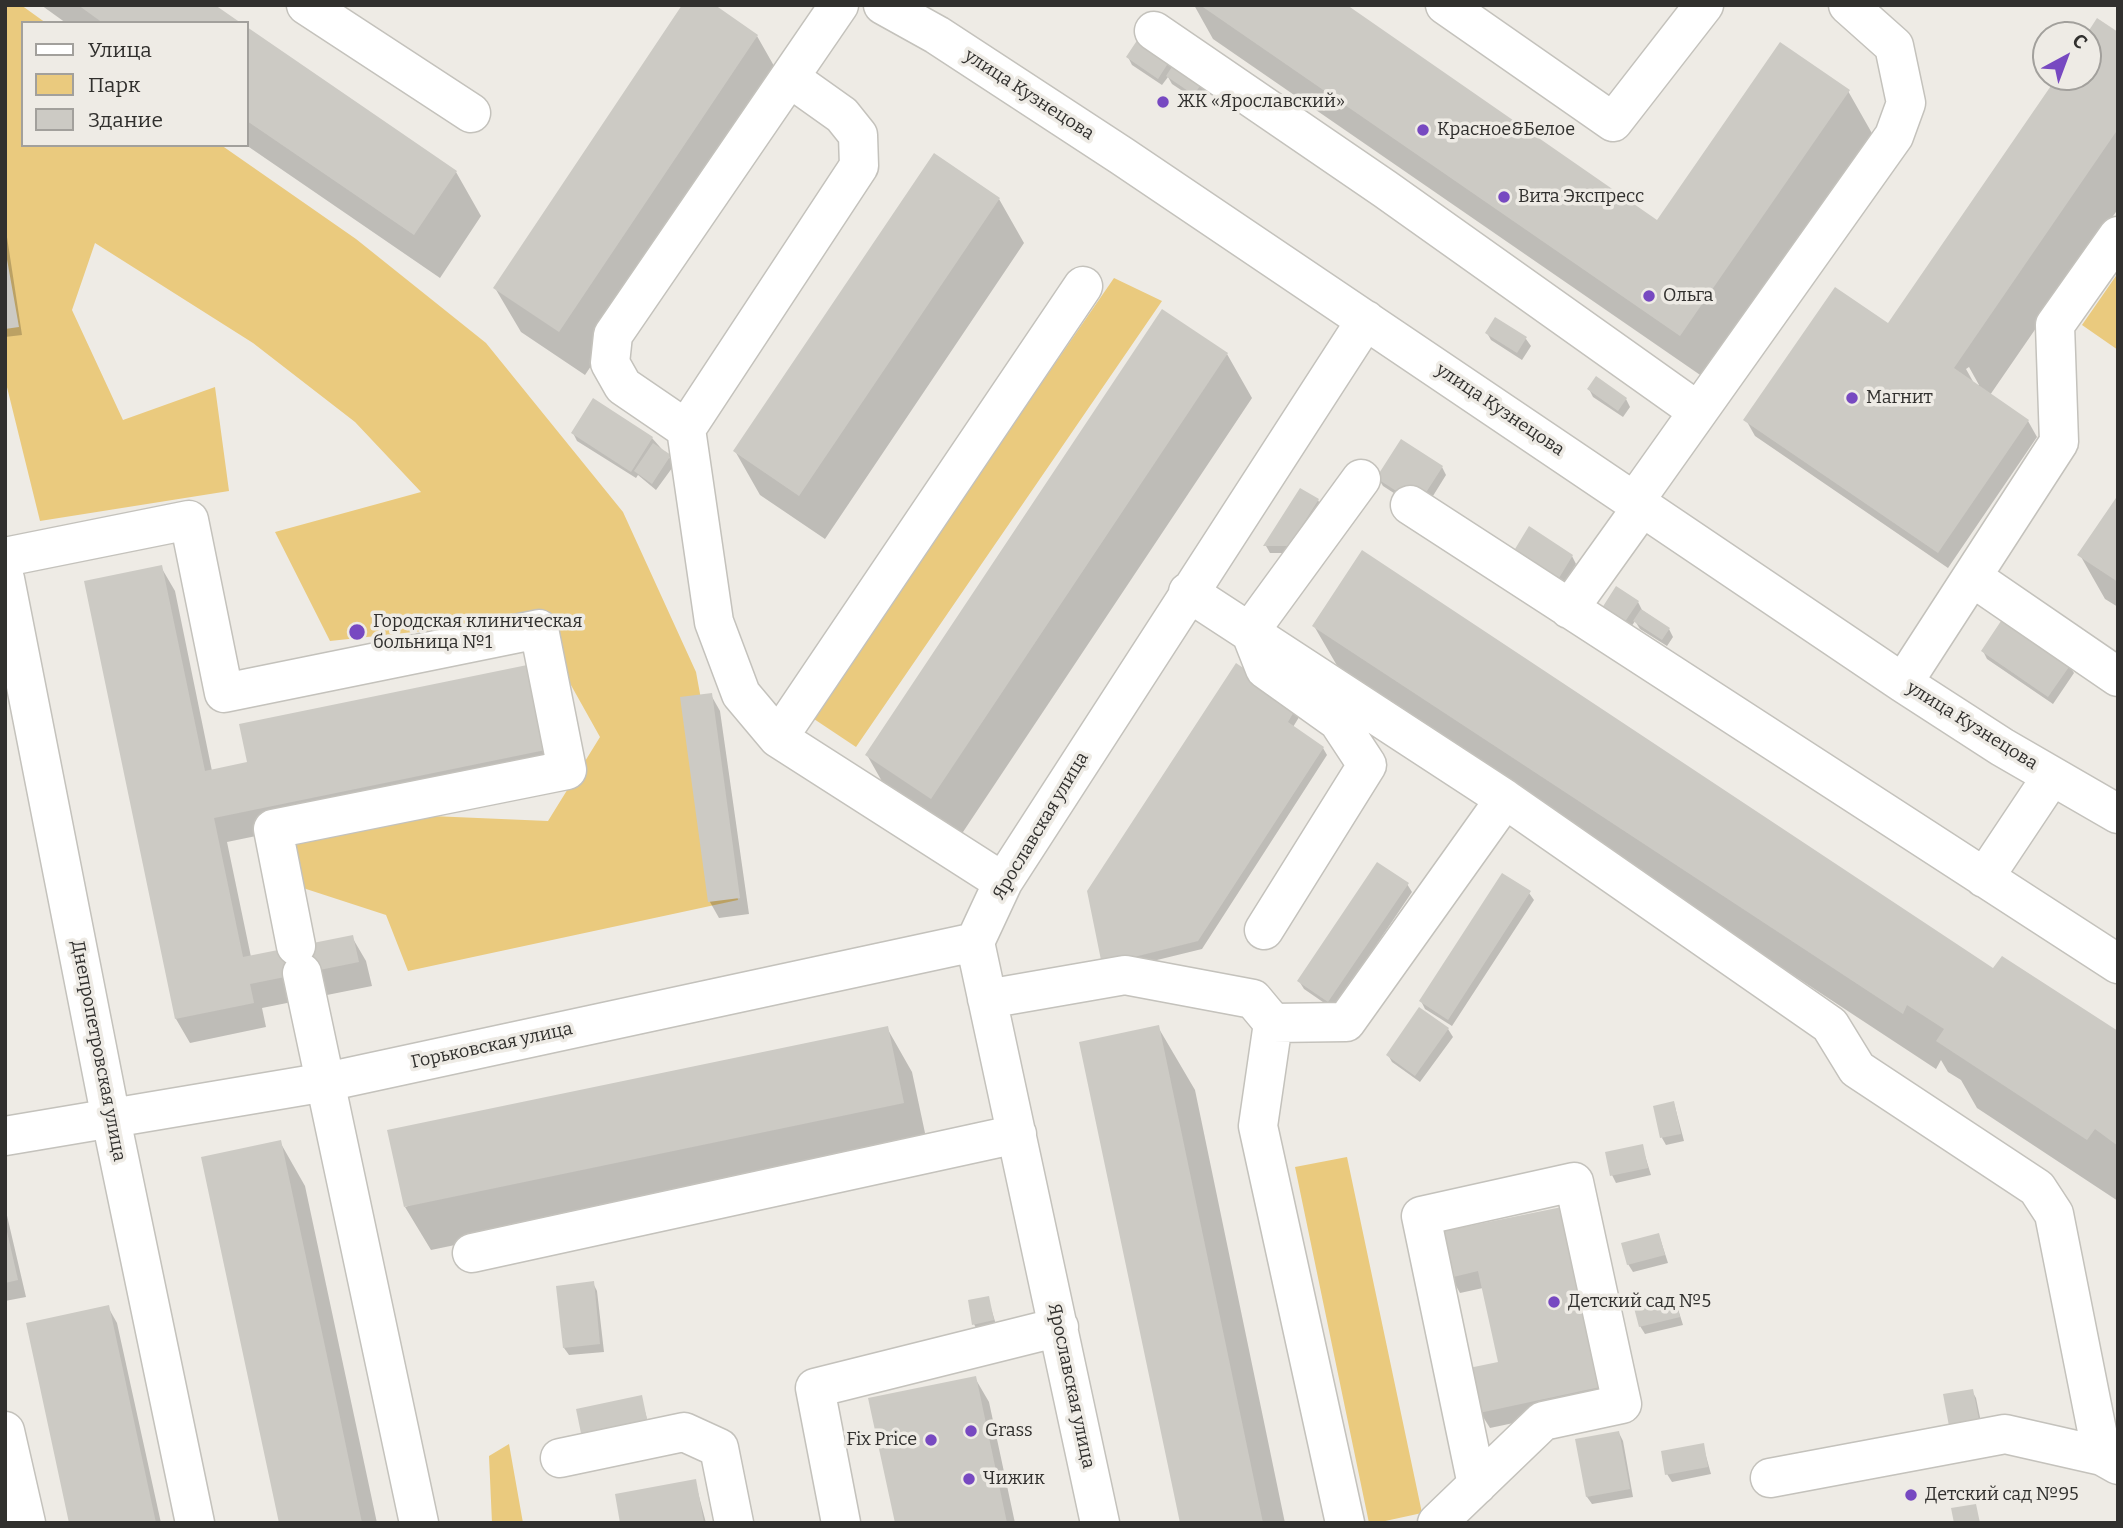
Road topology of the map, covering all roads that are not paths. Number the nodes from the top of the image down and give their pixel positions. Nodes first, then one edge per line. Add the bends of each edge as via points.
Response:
1 (306, 5) edge
2 (839, 5) edge
3 (883, 5) edge
4 (1445, 5) edge
5 (1704, 5) edge
6 (1848, 5) edge
7 (1154, 31) dead end
8 (790, 78) junction
9 (471, 113) dead end
10 (2118, 236) edge
11 (1083, 286) dead end
12 (1366, 320) junction
13 (1696, 410) junction
14 (686, 429) junction
15 (1361, 479) dead end
16 (1638, 504) junction
17 (1410, 505) dead end
18 (5, 557) edge
19 (1972, 577) junction
20 (5, 579) edge
21 (1188, 592) junction
22 (1569, 608) junction
23 (1250, 631) junction
24 (2118, 677) edge
25 (1903, 683) junction
26 (778, 738) junction
27 (2052, 776) junction
28 (1505, 799) junction
29 (2118, 814) edge
30 (1984, 878) junction
31 (1003, 881) junction
32 (1264, 930) dead end
33 (975, 942) junction
34 (2118, 964) edge
35 (987, 999) junction
36 (1273, 1023) junction
37 (326, 1082) junction
38 (111, 1119) junction
39 (1017, 1134) junction
40 (5, 1136) edge
41 (472, 1253) dead end
42 (1059, 1327) junction
43 (5, 1432) edge
44 (560, 1458) dead end
45 (2110, 1461) edge
46 (1770, 1478) dead end
47 (1477, 1485) junction
48 (26, 1523) edge
49 (195, 1523) edge
50 (419, 1523) edge
51 (734, 1523) edge
52 (841, 1523) edge
53 (1100, 1523) edge
54 (1345, 1523) edge
55 (1437, 1523) edge

1 - 9 street
2 - 8 street
3 - 12 street, улица Кузнецова via 1111,148
4 - 5 street via 1613,122
6 - 13 street via 1895,46 1906,103 1894,135
7 - 13 street via 1385,188
8 - 14 street via 842,115 858,135 859,166
8 - 14 street via 613,335 610,363 623,386
10 - 19 street via 2056,326 2059,442
11 - 26 street
12 - 16 street, улица Кузнецова
12 - 21 street, Ярославская улица
13 - 16 street
14 - 26 street via 714,622 741,694
15 - 23 street
16 - 22 street
16 - 25 street, улица Кузнецова
17 - 22 street
18 - 37 street via 189,520 224,693 539,629 567,770 272,829
19 - 24 street
19 - 25 street
20 - 38 street, Днепропетровская улица
21 - 23 street
21 - 31 street, Ярославская улица
22 - 30 street
23 - 28 street
23 - 32 street via 1265,669 1338,721 1367,765
25 - 27 street, улица Кузнецова
26 - 31 street
27 - 29 street, улица Кузнецова
27 - 30 street
28 - 36 street via 1346,1022
28 - 45 street via 1830,1025 1857,1069 2037,1188 2054,1214
30 - 34 street
31 - 33 street, Ярославская улица
33 - 35 street, Ярославская улица
33 - 37 street, Горьковская улица
35 - 36 street via 1125,975 1253,999
35 - 39 street, Ярославская улица
36 - 54 street via 1258,1126
37 - 38 street, Горьковская улица
37 - 50 street
38 - 40 street, Горьковская улица
38 - 49 street, Днепропетровская улица
39 - 41 street
39 - 42 street, Ярославская улица
42 - 52 street via 815,1388
42 - 53 street, Ярославская улица
43 - 48 street
44 - 51 street via 684,1432 719,1448
45 - 46 street via 2005,1434
47 - 47 street via 1543,1421 1622,1404 1574,1182 1421,1216
47 - 55 street

